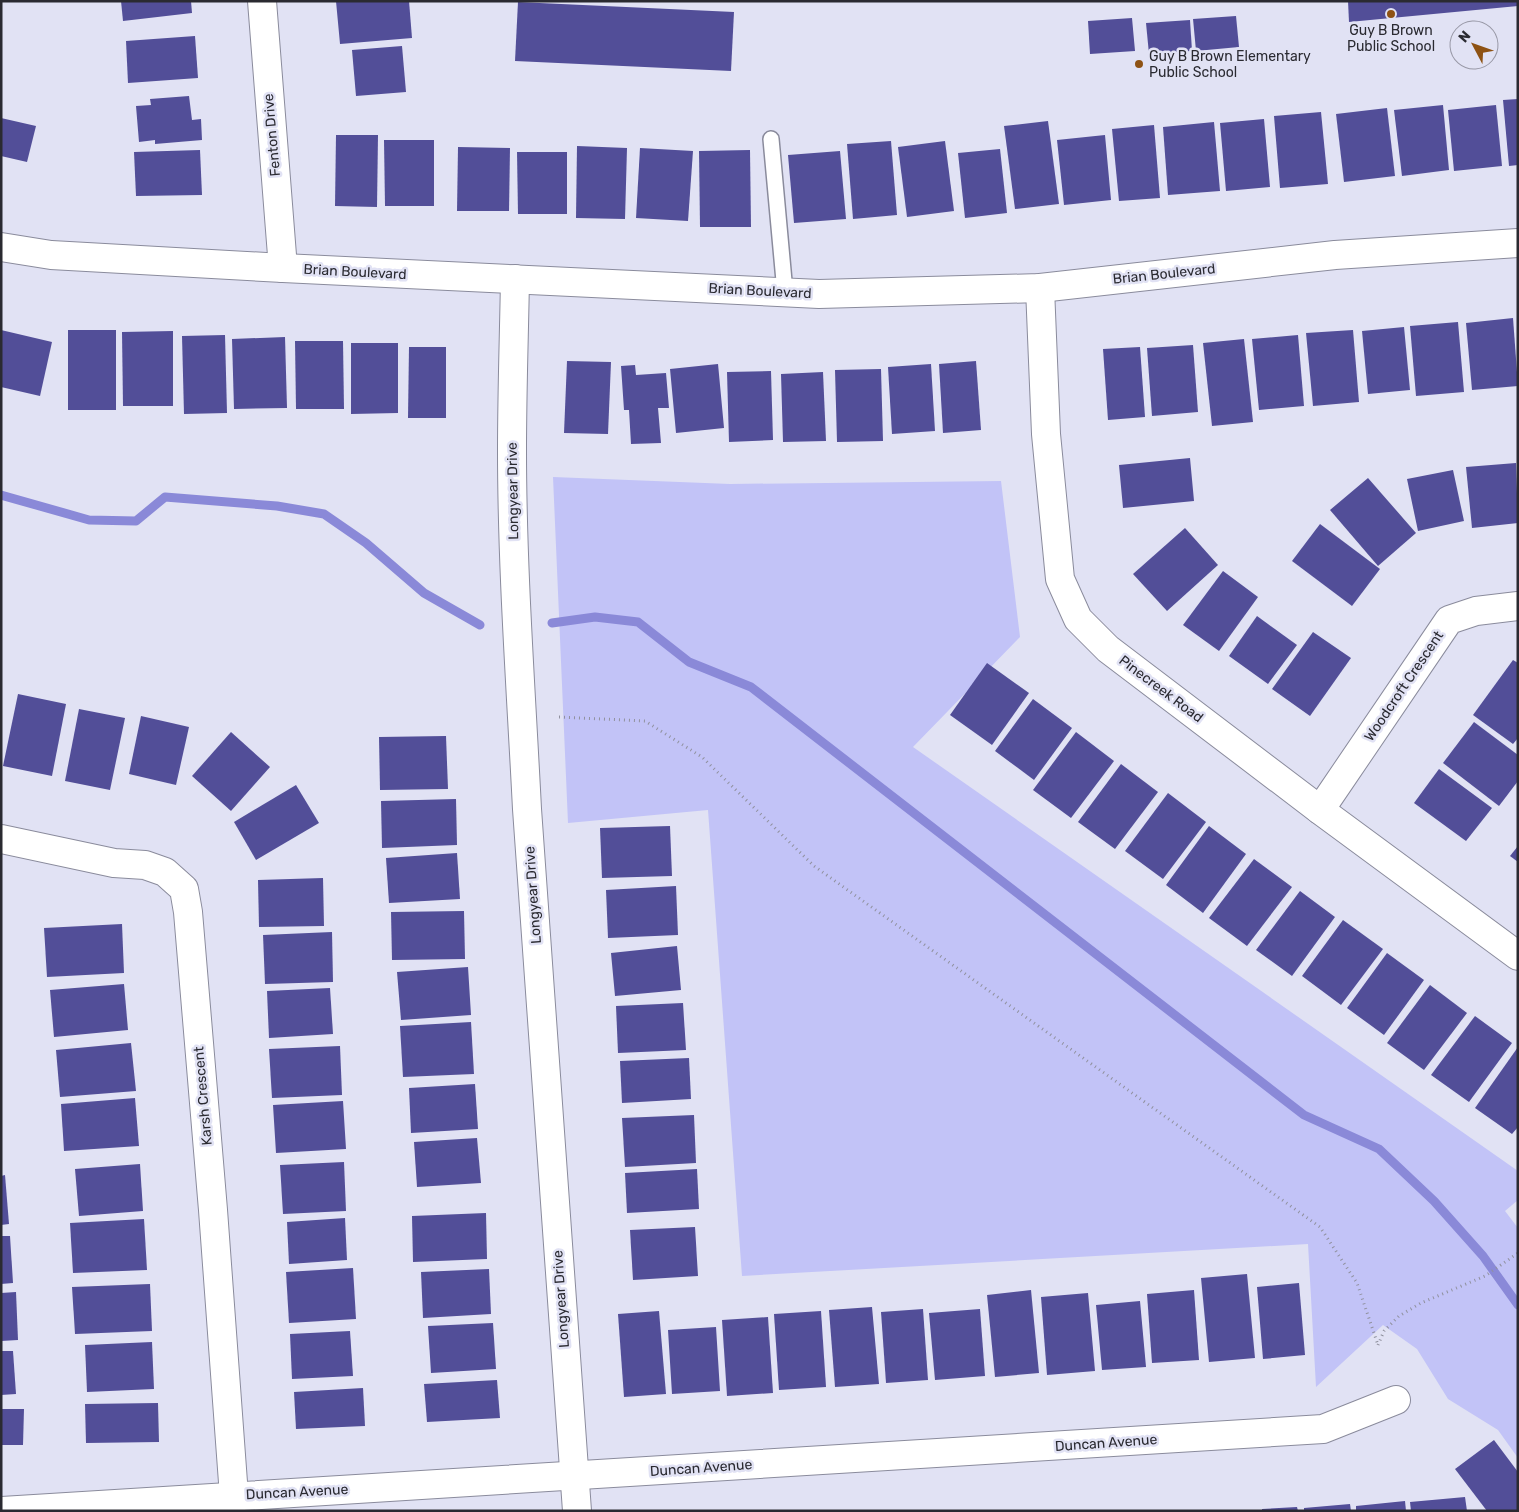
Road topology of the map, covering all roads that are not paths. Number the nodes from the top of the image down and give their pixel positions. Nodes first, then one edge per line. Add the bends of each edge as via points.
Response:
1 (262, 1) edge
2 (771, 139) dead end
3 (1518, 243) edge
4 (1, 247) edge
5 (283, 268) junction
6 (515, 279) junction
7 (1040, 288) junction
8 (785, 292) junction
9 (1518, 606) edge
10 (1320, 810) junction
11 (1, 839) edge
12 (1518, 956) edge
13 (1396, 1400) dead end
14 (574, 1476) junction
15 (234, 1496) junction
16 (2, 1511) edge
17 (576, 1511) edge

1 - 5 street, Fenton Drive
2 - 8 lane
3 - 7 street, Brian Boulevard via 1335,255
4 - 5 street, Brian Boulevard via 51,255
5 - 6 street, Brian Boulevard
6 - 8 street, Brian Boulevard
6 - 14 street, Longyear Drive via 512,450 521,698
7 - 8 street, Brian Boulevard via 819,294
7 - 10 street, Pinecreek Road via 1046,434 1060,579 1078,619 1108,649
9 - 10 street, Woodcroft Crescent via 1476,611 1449,620
10 - 12 street, Pinecreek Road
11 - 15 street, Karsh Crescent via 114,863 145,865 165,872 184,889 212,1190
13 - 14 street, Duncan Avenue via 1323,1429
14 - 15 street, Duncan Avenue
14 - 17 street, Longyear Drive
15 - 16 street, Duncan Avenue

